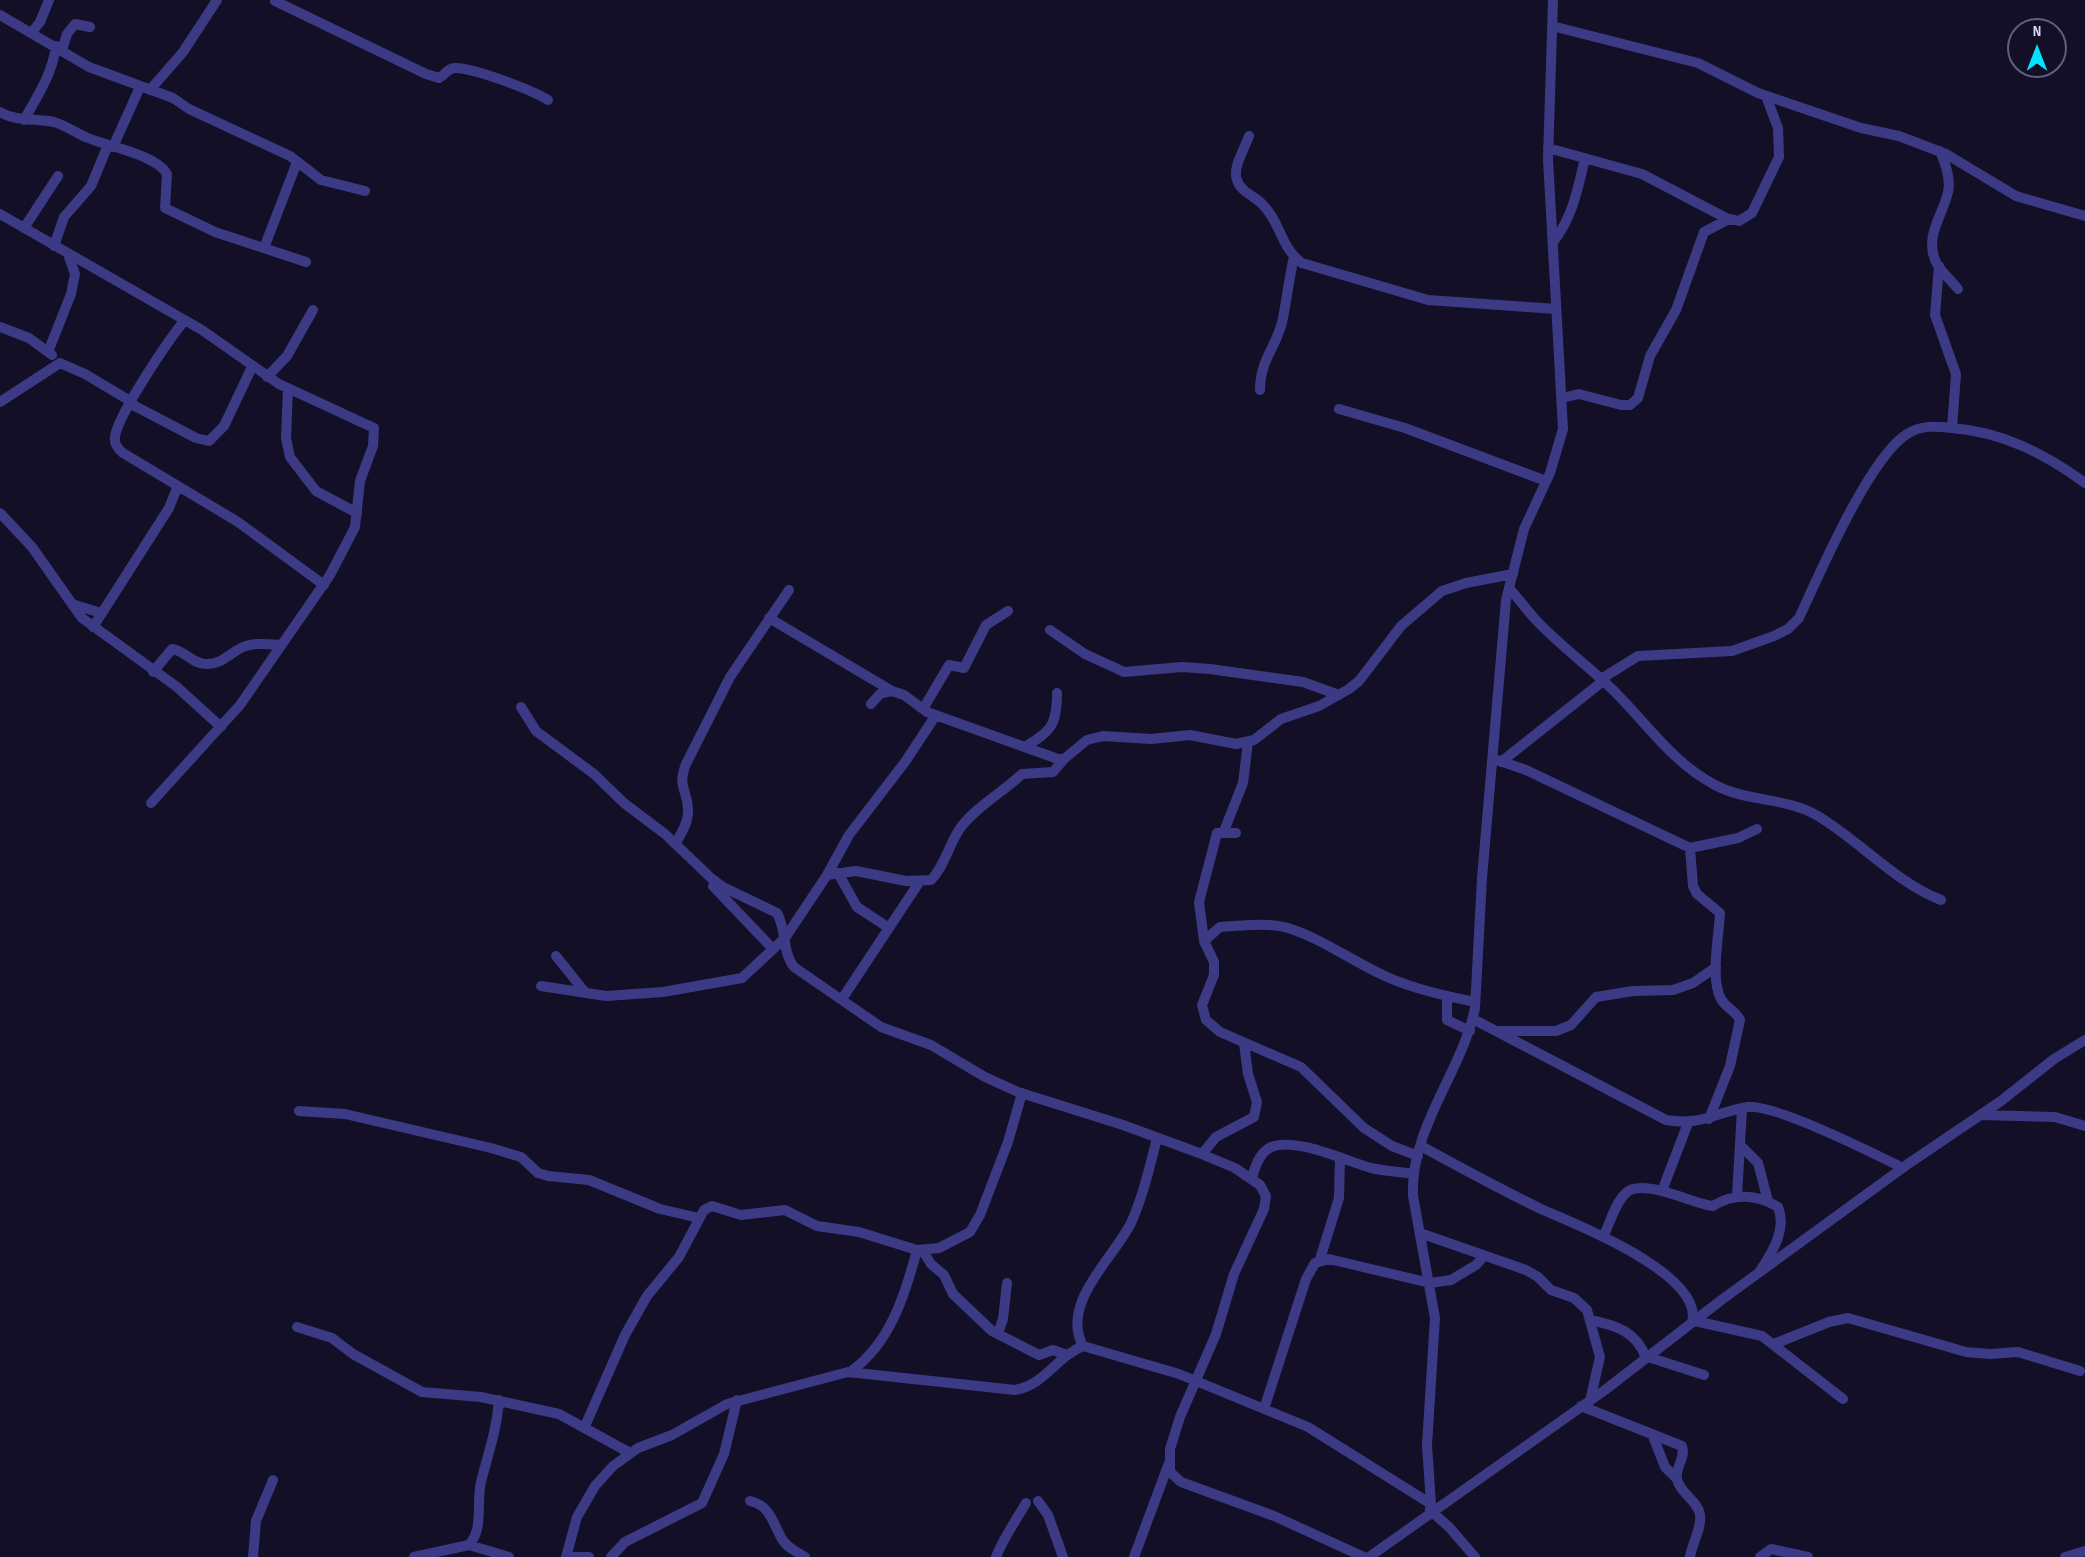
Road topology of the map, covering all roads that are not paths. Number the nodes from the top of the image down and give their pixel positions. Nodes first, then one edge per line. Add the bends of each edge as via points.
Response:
1 (49, 0) edge
2 (217, 0) edge
3 (275, 0) edge
4 (1553, 0) edge
5 (0, 15) edge
6 (1552, 26) junction
7 (90, 27) dead end
8 (32, 32) junction
9 (59, 48) junction
10 (145, 89) junction
11 (1766, 96) junction
12 (548, 100) dead end
13 (0, 112) edge
14 (24, 120) junction
15 (1248, 136) dead end
16 (111, 146) junction
17 (1548, 148) junction
18 (1940, 151) junction
19 (1585, 158) junction
20 (297, 162) junction
21 (58, 176) dead end
22 (365, 191) dead end
23 (0, 214) edge
24 (2085, 216) edge
25 (1729, 219) junction
26 (24, 228) junction
27 (1554, 241) junction
28 (54, 246) junction
29 (264, 248) junction
30 (68, 254) junction
31 (1294, 257) junction
32 (306, 262) dead end
33 (1939, 266) junction
34 (1958, 290) dead end
35 (1556, 309) junction
36 (313, 310) dead end
37 (185, 320) junction
38 (0, 327) edge
39 (48, 352) junction
40 (60, 363) junction
41 (252, 367) junction
42 (267, 377) junction
43 (288, 388) junction
44 (1260, 390) dead end
45 (1562, 398) junction
46 (0, 402) edge
47 (131, 403) junction
48 (1339, 409) dead end
49 (1952, 428) junction
50 (1546, 481) junction
51 (2085, 483) edge
52 (177, 488) junction
53 (0, 513) edge
54 (357, 513) junction
55 (1513, 574) junction
56 (324, 585) junction
57 (1509, 588) junction
58 (789, 590) dead end
59 (71, 603) junction
60 (1008, 611) dead end
61 (101, 613) junction
62 (769, 618) junction
63 (93, 627) junction
64 (1050, 630) dead end
65 (281, 645) junction
66 (153, 672) junction
67 (1602, 680) junction
68 (892, 691) junction
69 (1057, 693) dead end
70 (1339, 695) junction
71 (871, 704) dead end
72 (521, 707) dead end
73 (923, 709) junction
74 (936, 715) junction
75 (221, 728) junction
76 (1248, 742) junction
77 (1024, 747) junction
78 (1065, 759) junction
79 (1498, 760) junction
80 (151, 803) dead end
81 (1757, 830) dead end
82 (1224, 831) junction
83 (1236, 833) dead end
84 (675, 844) junction
85 (1690, 849) junction
86 (690, 859) junction
87 (833, 874) junction
88 (920, 881) junction
89 (1941, 900) dead end
90 (889, 928) junction
91 (785, 938) junction
92 (1204, 941) junction
93 (773, 949) junction
94 (556, 956) dead end
95 (1716, 967) junction
96 (541, 986) dead end
97 (584, 991) junction
98 (1447, 996) junction
99 (842, 999) junction
100 (1475, 1002) junction
101 (1473, 1019) junction
102 (1470, 1031) junction
103 (1496, 1031) junction
104 (2085, 1040) edge
105 (1244, 1043) junction
106 (1022, 1093) junction
107 (1742, 1109) junction
108 (299, 1111) dead end
109 (1982, 1115) junction
110 (1709, 1119) junction
111 (1688, 1123) junction
112 (2085, 1125) edge
113 (1157, 1138) junction
114 (1742, 1147) junction
115 (1419, 1151) junction
116 (1202, 1154) junction
117 (1340, 1158) junction
118 (1903, 1168) junction
119 (1413, 1173) junction
120 (1252, 1178) junction
121 (1662, 1191) junction
122 (1737, 1196) junction
123 (1768, 1201) junction
124 (699, 1218) junction
125 (1420, 1233) junction
126 (1604, 1236) junction
127 (920, 1250) junction
128 (1484, 1256) junction
129 (1320, 1259) junction
130 (1756, 1277) junction
131 (1007, 1283) dead end
132 (1430, 1283) junction
133 (1590, 1320) junction
134 (1693, 1322) junction
135 (297, 1327) dead end
136 (998, 1333) junction
137 (1774, 1344) junction
138 (1083, 1346) junction
139 (1066, 1355) junction
140 (1647, 1357) junction
141 (2080, 1371) dead end
142 (850, 1372) junction
143 (1704, 1375) dead end
144 (1194, 1380) junction
145 (1843, 1399) dead end
146 (499, 1400) junction
147 (737, 1400) junction
148 (1585, 1403) junction
149 (1264, 1409) junction
150 (585, 1426) junction
151 (1652, 1434) junction
152 (630, 1453) junction
153 (1169, 1462) junction
154 (1677, 1479) junction
155 (273, 1480) dead end
156 (750, 1501) dead end
157 (1430, 1510) junction
158 (468, 1545) junction
159 (2083, 1554) edge
160 (254, 1557) edge
161 (414, 1557) edge
162 (509, 1557) edge
163 (589, 1557) edge
164 (611, 1557) edge
165 (805, 1557) edge
166 (996, 1557) edge
167 (1063, 1557) edge
168 (1134, 1557) edge
169 (1364, 1557) edge
170 (1369, 1557) edge
171 (1475, 1557) edge
172 (1690, 1557) edge
173 (1760, 1557) edge
174 (1808, 1557) edge
175 (2065, 1557) edge

1 - 8 street
2 - 10 street via 183,52
3 - 12 street via 426,74 439,78 458,68 490,76
4 - 6 street
5 - 8 street
6 - 11 street via 1698,63
6 - 17 street
7 - 9 street via 75,24
8 - 9 street
9 - 10 street via 89,67
9 - 14 street via 46,83
10 - 16 street
10 - 20 street via 173,98
11 - 18 street
11 - 25 street via 1778,128 1779,157 1752,213 1738,220
13 - 14 street
14 - 16 street via 58,124
15 - 31 street via 1236,180 1263,204 1276,223 1286,250
16 - 28 street via 91,186 64,217
16 - 29 street via 164,169 168,181 165,208 215,232
17 - 19 street
17 - 27 street
18 - 24 street via 2016,196
18 - 33 street via 1948,186 1933,236 1932,250
19 - 25 street via 1642,174
19 - 27 street via 1572,213
20 - 22 street via 321,180
20 - 29 street
21 - 26 street
23 - 26 street
25 - 45 street via 1704,232 1676,310 1650,356 1638,398 1630,405 1621,405 1579,394
26 - 28 street
27 - 35 street
28 - 30 street
29 - 32 street
30 - 37 street
30 - 39 street via 75,274 71,294
31 - 35 street via 1302,263 1428,300
31 - 44 street via 1283,319 1264,361
33 - 34 street
33 - 49 street via 1935,315 1956,374
35 - 45 street
36 - 42 street via 283,361
37 - 41 street
37 - 47 street
38 - 39 street via 29,338
39 - 40 street
40 - 46 street
40 - 47 street
41 - 42 street
41 - 47 street via 224,426 209,441
42 - 43 street
43 - 54 street via 286,447 290,457 316,491
43 - 54 street via 374,428 373,446 360,481
45 - 50 street via 1563,429
47 - 52 street via 115,434 118,449
48 - 50 street via 1405,428
49 - 51 street via 1994,434 2054,460
49 - 67 street via 1921,428 1906,435 1880,462 1799,618 1788,629 1732,651 1638,656
50 - 55 street via 1524,529
52 - 56 street via 238,522
52 - 61 street via 169,508
53 - 59 street via 32,547
54 - 56 street via 355,527
55 - 57 street
55 - 70 street via 1442,591 1401,626 1359,681
56 - 65 street
57 - 67 street via 1536,620
57 - 79 street via 1500,657
58 - 62 street
59 - 61 street
59 - 63 street
60 - 73 street via 986,625 964,668 949,665
61 - 63 street
62 - 68 street
62 - 84 street via 716,700 681,777 688,811 686,826
63 - 66 street
64 - 70 street via 1085,654 1124,672 1210,669 1303,682
65 - 66 street via 249,645 225,661 206,664 194,662 172,649
65 - 75 street
66 - 75 street via 177,687
67 - 79 street
67 - 89 street via 1678,760 1699,776 1724,789 1795,805 1818,816 1920,892
68 - 71 street via 880,694
68 - 73 street
69 - 77 street via 1051,729
70 - 76 street via 1287,716
72 - 84 street via 536,731 594,774
73 - 74 street
74 - 77 street
74 - 87 street via 849,835
75 - 80 street
76 - 78 street via 1236,744 1190,735 1151,739 1103,736 1087,741
76 - 82 street via 1243,783
77 - 78 street
78 - 88 street via 1053,772 1022,774 970,815 951,842 936,875
79 - 85 street
79 - 100 street via 1482,878
81 - 85 street
82 - 83 street
82 - 92 street via 1217,833 1199,902
84 - 86 street
85 - 95 street via 1693,886 1720,913
86 - 91 street via 723,887 777,913
86 - 93 street
87 - 88 street via 856,872
87 - 90 street via 857,907
87 - 91 street
88 - 90 street
90 - 99 street
91 - 93 street
91 - 99 street via 788,959 794,967
92 - 98 street via 1220,927 1287,928 1388,978
92 - 105 street via 1214,962 1214,975 1204,997 1203,1013 1220,1032
93 - 97 street via 742,978 730,981 663,993 606,996
94 - 97 street
95 - 103 street via 1693,983 1673,990 1596,997 1571,1025 1556,1031
95 - 110 street via 1722,1002 1740,1020 1730,1066
96 - 97 street
98 - 100 street
98 - 102 street via 1447,1020
99 - 106 street via 881,1027 931,1045 985,1077
100 - 101 street
101 - 102 street
101 - 103 street
102 - 115 street
103 - 111 street via 1666,1120
104 - 109 street
105 - 115 street via 1300,1067 1364,1128 1392,1146
105 - 116 street via 1257,1102 1254,1117 1216,1137
106 - 113 street
106 - 127 street via 1008,1142 970,1232 939,1248
107 - 110 street
107 - 114 street
107 - 118 street via 1767,1110
108 - 124 street via 345,1114 491,1148 521,1157 538,1173 589,1180 660,1209
109 - 112 street via 2037,1116
109 - 118 street
110 - 111 street
111 - 121 street
113 - 116 street
113 - 138 street via 1131,1221 1087,1290 1077,1334
114 - 122 street
114 - 123 street via 1758,1163
115 - 119 street
115 - 126 street
116 - 120 street
117 - 119 street via 1373,1168
117 - 120 street via 1292,1145 1272,1147 1257,1162
117 - 129 street via 1339,1198
118 - 130 street
119 - 125 street
120 - 144 street via 1264,1191 1264,1209 1234,1274 1216,1334
121 - 122 street via 1713,1206
121 - 126 street via 1631,1190 1625,1194
122 - 123 street
123 - 130 street via 1782,1215 1781,1228
124 - 127 street via 712,1206 741,1215 785,1210 817,1227 859,1232
124 - 150 street via 679,1257 637,1313
125 - 128 street
125 - 132 street
126 - 134 street via 1634,1252 1687,1295
127 - 136 street via 944,1275 953,1294
127 - 142 street via 891,1326 867,1358
128 - 132 street via 1470,1270 1451,1280
128 - 133 street via 1526,1270 1551,1290 1574,1298 1587,1310
129 - 132 street
129 - 149 street via 1306,1279
130 - 134 street
131 - 136 street
132 - 157 street via 1435,1318 1427,1445
133 - 140 street via 1627,1331
133 - 148 street via 1600,1357
134 - 137 street via 1756,1332
134 - 140 street
135 - 146 street via 332,1338 422,1392
136 - 139 street via 1035,1354 1053,1350
137 - 141 street via 1848,1318 1966,1352 2018,1352
137 - 145 street
138 - 139 street
138 - 144 street
139 - 142 street via 1039,1382 1015,1390
140 - 143 street
140 - 148 street
142 - 147 street
144 - 149 street
144 - 153 street
146 - 150 street via 559,1414
146 - 158 street via 497,1427 481,1484 476,1530
147 - 152 street
147 - 164 street via 724,1454 702,1503 625,1542
148 - 151 street
148 - 157 street
149 - 157 street via 1323,1434
150 - 152 street
151 - 154 street via 1665,1467
151 - 154 street via 1682,1446
152 - 163 street via 596,1486 577,1517 566,1557
153 - 168 street
153 - 169 street via 1174,1478 1181,1482 1274,1516
154 - 172 street via 1700,1515
155 - 160 street via 256,1521
156 - 165 street via 762,1505 775,1520 782,1541
157 - 170 street
157 - 171 street
158 - 161 street
158 - 162 street
159 - 175 street
166 - 167 street via 1000,1545 1032,1502 1048,1515
173 - 174 street via 1772,1549

